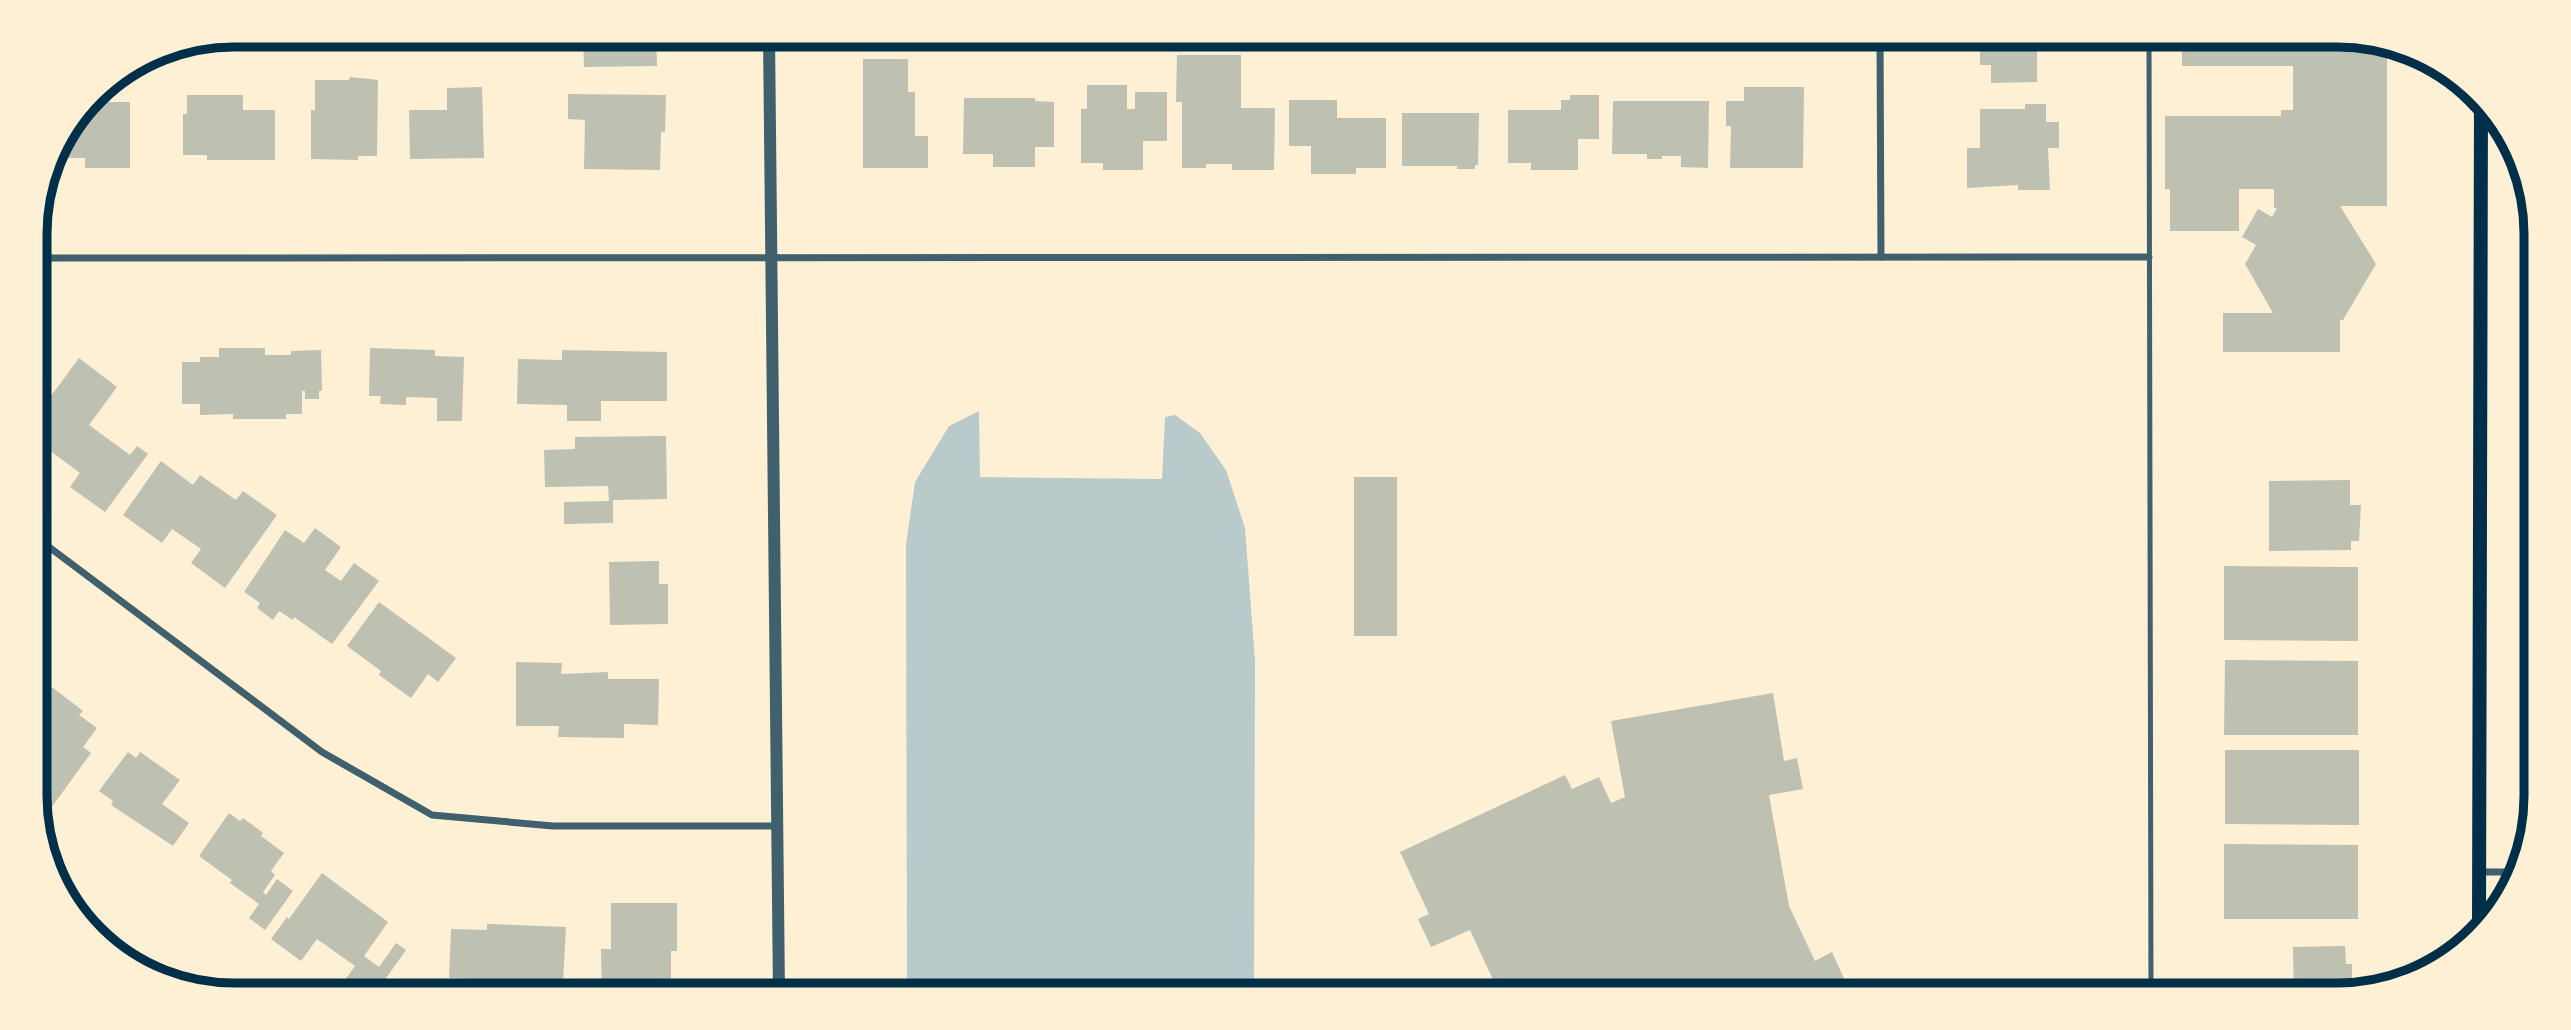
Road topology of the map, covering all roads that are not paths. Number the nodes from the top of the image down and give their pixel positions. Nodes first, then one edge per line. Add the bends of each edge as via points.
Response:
1 (769, 47) edge
2 (1880, 47) edge
3 (2149, 47) edge
4 (2481, 115) edge
5 (1881, 257) junction
6 (2148, 257) junction
7 (48, 258) edge
8 (770, 259) junction
9 (47, 546) edge
10 (777, 826) junction
11 (2480, 872) junction
12 (2507, 872) edge
13 (2479, 916) edge
14 (2151, 982) edge
15 (779, 983) edge

1 - 8 street
2 - 5 street
3 - 6 lane
4 - 11 main road
5 - 6 street
5 - 8 street
6 - 14 lane
7 - 8 street
8 - 10 street
9 - 10 street via 322,751 432,815 553,826
10 - 15 street
11 - 12 street
11 - 13 main road

